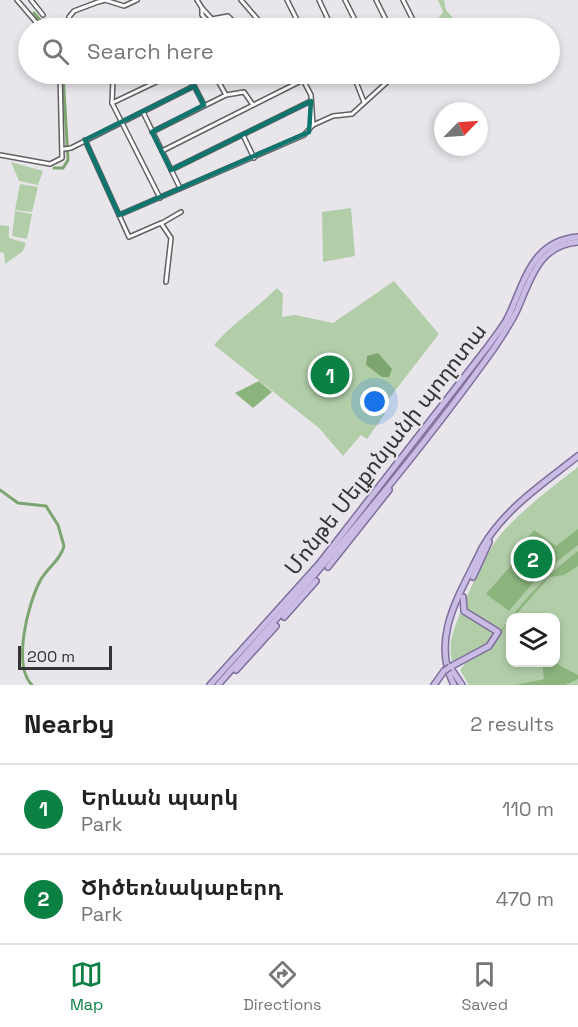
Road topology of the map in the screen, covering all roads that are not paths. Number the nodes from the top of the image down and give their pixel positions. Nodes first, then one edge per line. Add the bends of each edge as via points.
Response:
1 (17, 0) edge
2 (31, 0) edge
3 (137, 0) edge
4 (197, 0) edge
5 (241, 0) edge
6 (287, 0) edge
7 (319, 0) edge
8 (345, 0) edge
9 (376, 0) edge
10 (403, 0) edge
11 (202, 8) junction
12 (43, 15) dead end
13 (32, 18) edge
14 (69, 18) edge
15 (205, 18) edge
16 (211, 18) edge
17 (256, 18) edge
18 (296, 18) edge
19 (327, 18) edge
20 (354, 18) edge
21 (385, 18) edge
22 (412, 18) edge
23 (61, 84) edge
24 (113, 84) edge
25 (151, 84) edge
26 (220, 84) edge
27 (295, 84) edge
28 (305, 84) edge
29 (357, 84) edge
30 (385, 84) edge
31 (194, 86) joint
32 (226, 95) junction
33 (311, 101) junction
34 (364, 102) junction
35 (112, 103) junction
36 (204, 105) junction
37 (253, 105) junction
38 (143, 112) junction
39 (121, 123) junction
40 (313, 125) junction
41 (152, 132) junction
42 (243, 135) junction
43 (85, 140) junction
44 (64, 149) junction
45 (162, 151) junction
46 (0, 155) edge
47 (254, 158) junction
48 (171, 170) junction
49 (181, 189) junction
50 (160, 198) junction
51 (181, 212) dead end
52 (119, 215) junction
53 (161, 223) junction
54 (578, 237) edge
55 (578, 242) edge
56 (166, 282) dead end
57 (492, 346) junction
58 (473, 375) junction
59 (448, 403) junction
60 (578, 458) edge
61 (463, 597) junction
62 (464, 659) junction
63 (452, 669) junction
64 (210, 685) edge
65 (218, 685) edge
66 (223, 685) edge
67 (434, 685) edge
68 (455, 685) edge
69 (462, 685) edge

1 - 13 street
2 - 12 street
3 - 14 street via 124,6 105,0 74,11
4 - 11 street
5 - 17 street
6 - 18 street
7 - 19 street
8 - 20 street
9 - 21 street
10 - 22 street
11 - 15 street
11 - 16 street
23 - 44 street
24 - 35 street
25 - 35 street
26 - 32 street
27 - 37 street
28 - 33 street
29 - 34 street
30 - 34 street
31 - 36 street
31 - 38 street
32 - 36 street
32 - 37 street via 244,92
33 - 40 street
33 - 42 street
34 - 40 street via 349,115 333,116
35 - 39 street
36 - 41 street
37 - 45 street
38 - 39 street
38 - 41 street
39 - 43 street
39 - 50 street
40 - 47 street via 304,135
41 - 45 street
42 - 47 street
42 - 48 street
43 - 44 street
43 - 52 street
44 - 46 street via 63,158 50,164
45 - 48 street
47 - 49 street
48 - 49 street
49 - 50 street
50 - 52 street
51 - 53 street
52 - 53 street via 129,237
53 - 56 street via 171,238
54 - 57 main road, Մոնթե Մելքոնյանի պողոտա via 549,246 533,260
55 - 57 main road, Մոնթե Մելքոնյանի պողոտա via 547,253 536,265 513,318
57 - 58 main road, Մոնթե Մելքոնյանի պողոտա
57 - 59 main road, Մոնթե Մելքոնյանի պողոտա
58 - 59 main road, Մոնթե Մելքոնյանի պողոտա
58 - 66 main road via 344,549
59 - 64 main road, Մոնթե Մելքոնյանի պողոտա via 320,564
59 - 65 main road, Մոնթե Մելքոնյանի պողոտա via 326,565
60 - 61 main road via 492,537
60 - 68 main road via 517,505 489,535 444,636 444,658
61 - 62 main road via 465,611 498,632 489,646
61 - 68 main road via 452,621 447,647
62 - 63 main road
62 - 63 main road
63 - 67 main road, bridge via 444,672
63 - 69 main road

